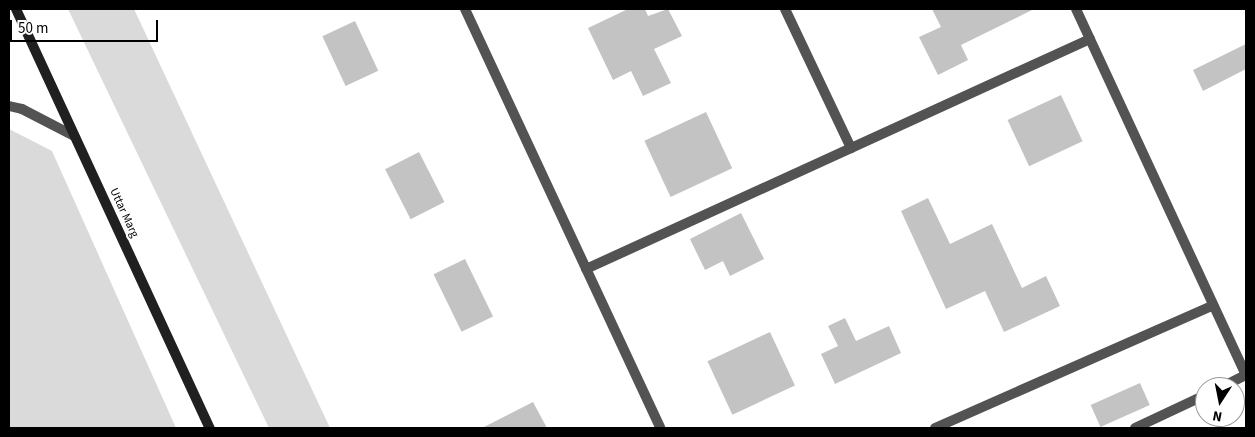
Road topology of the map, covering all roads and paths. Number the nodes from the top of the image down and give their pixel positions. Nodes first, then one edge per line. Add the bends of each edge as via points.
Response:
1 (16, 9) edge
2 (465, 9) edge
3 (785, 9) edge
4 (1076, 9) edge
5 (1090, 39) junction
6 (9, 106) edge
7 (74, 136) junction
8 (851, 148) junction
9 (586, 269) junction
10 (1212, 306) junction
11 (1246, 375) edge
12 (1195, 400) edge
13 (210, 428) edge
14 (660, 428) edge
15 (935, 428) edge
16 (1135, 428) edge

1 - 7 main road, Uttar Marg
2 - 9 street
3 - 8 street
4 - 5 street
5 - 8 street
5 - 10 street
6 - 7 street via 22,109
7 - 13 main road, Uttar Marg
8 - 9 street
9 - 14 street
10 - 11 street
10 - 15 street
12 - 16 street

